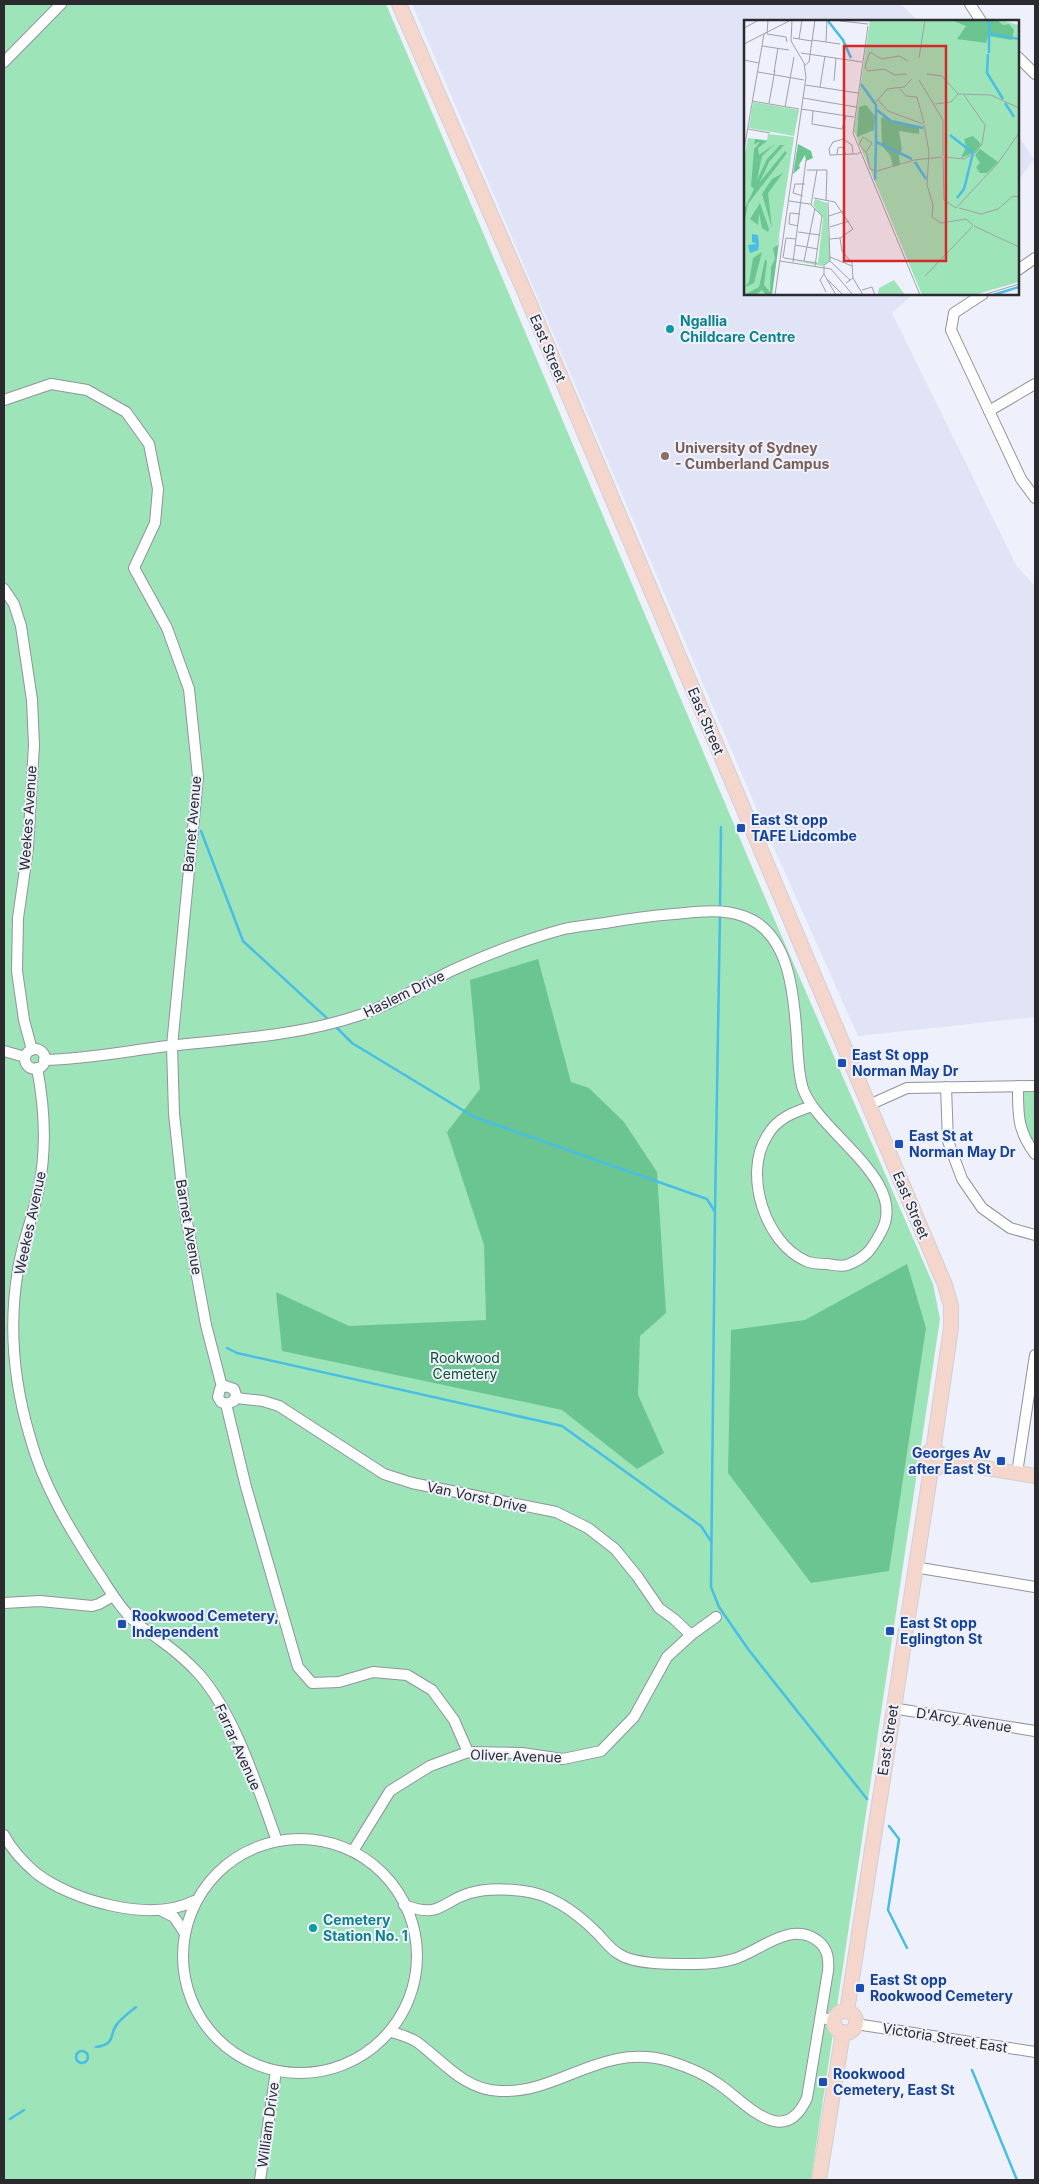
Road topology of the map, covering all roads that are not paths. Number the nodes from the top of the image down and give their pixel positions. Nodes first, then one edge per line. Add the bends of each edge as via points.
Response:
1 (60, 4) edge
2 (399, 4) edge
3 (970, 4) edge
4 (980, 20) edge
5 (1019, 58) edge
6 (4, 62) edge
7 (1035, 74) edge
8 (1035, 258) edge
9 (1019, 269) edge
10 (981, 295) edge
11 (1035, 384) edge
12 (4, 400) edge
13 (989, 411) junction
14 (1035, 498) edge
15 (4, 589) edge
16 (172, 1046) junction
17 (4, 1051) edge
18 (29, 1054) junction
19 (44, 1060) junction
20 (37, 1068) junction
21 (1018, 1086) junction
22 (1035, 1086) edge
23 (946, 1087) junction
24 (869, 1105) junction
25 (812, 1106) junction
26 (1035, 1154) edge
27 (1035, 1235) edge
28 (1035, 1355) edge
29 (222, 1387) junction
30 (236, 1398) junction
31 (226, 1404) junction
32 (935, 1460) junction
33 (1017, 1474) junction
34 (1035, 1476) edge
35 (914, 1567) junction
36 (1035, 1587) edge
37 (113, 1596) junction
38 (4, 1604) edge
39 (716, 1617) dead end
40 (691, 1635) junction
41 (892, 1708) junction
42 (1035, 1731) edge
43 (468, 1752) junction
44 (4, 1835) edge
45 (277, 1841) junction
46 (353, 1851) junction
47 (194, 1901) junction
48 (404, 1905) junction
49 (159, 1910) junction
50 (184, 1932) junction
51 (847, 2011) junction
52 (827, 2019) junction
53 (856, 2024) junction
54 (392, 2032) junction
55 (843, 2032) junction
56 (1035, 2052) edge
57 (276, 2071) junction
58 (260, 2180) edge
59 (819, 2180) edge

1 - 6 street
2 - 24 main road, East Street via 529,302
3 - 4 street
5 - 7 street
8 - 9 street
10 - 13 street via 954,313 951,330
11 - 13 street
12 - 16 street, Barnet Avenue via 52,384 87,390 126,412 149,444 158,489 155,523 134,568 167,628 189,689 198,777
13 - 14 street via 1021,479
15 - 18 street, Weekes Avenue via 14,604 21,626 32,700 34,745 28,848 18,918 17,972
16 - 19 street, Haslem Drive
16 - 25 street, Haslem Drive via 278,1035 339,1022 378,1008 453,970 565,929 646,916 708,911 743,916 760,924 774,939 785,962 794,996 799,1070
16 - 29 street, Barnet Avenue via 180,1180 206,1326
17 - 18 street
18 - 19 street via 41,1052
18 - 20 street via 28,1066
19 - 20 street via 43,1065
20 - 37 street, Weekes Avenue via 44,1148 38,1191 20,1259 14,1298 18,1386 30,1438 48,1488
21 - 22 street
21 - 23 street
21 - 26 street via 1021,1132
23 - 24 street via 907,1088
23 - 27 street via 948,1141 962,1179 982,1208 1010,1228
24 - 32 main road, East Street via 951,1306
25 - 25 street via 780,1120 766,1136 757,1164 759,1197 768,1221 783,1244 807,1262 844,1266 870,1252 887,1222 884,1194 859,1156 828,1127
28 - 33 street
29 - 30 street via 234,1389
29 - 31 street, Barnet Avenue via 218,1397
30 - 31 street
30 - 40 street, Van Vorst Drive via 279,1406 384,1474 421,1485 556,1512 588,1528 615,1549 659,1608
31 - 43 street, Barnet Avenue via 246,1487 298,1668 312,1683 339,1682 373,1672 407,1675 432,1690 454,1720
32 - 33 main road
32 - 35 main road, East Street
33 - 34 main road
35 - 36 street
35 - 41 main road, East Street
37 - 38 street via 92,1606 40,1601
37 - 45 street, Farrar Avenue via 133,1620 200,1675 214,1695 236,1737
39 - 40 street, Oliver Avenue
40 - 43 street, Oliver Avenue via 667,1657 634,1717 602,1751 563,1759 522,1753
41 - 42 street, D'Arcy Avenue
41 - 51 main road, East Street
43 - 46 street, Oliver Avenue via 430,1766 390,1791
44 - 49 street via 25,1863 61,1888 110,1905
45 - 46 street via 317,1838
45 - 47 street via 246,1852 223,1867 206,1882
46 - 48 street via 383,1876
47 - 49 street
47 - 50 street
48 - 52 street via 431,1911 470,1893 525,1891 561,1904 590,1926 619,1955 678,1964 722,1962 786,1935 805,1935 820,1942 828,1956
48 - 54 street via 415,1938 416,1972 407,2006
49 - 50 street via 174,1917
50 - 57 street via 186,1975 202,2014 215,2032 239,2052
51 - 52 main road
51 - 53 main road via 854,2015
52 - 54 street via 807,2098 794,2117 779,2122 756,2114 708,2078 655,2058 606,2060 532,2088 514,2091 483,2089 458,2076 415,2041
52 - 55 main road
53 - 55 main road via 851,2031
53 - 56 street, Victoria Street East
54 - 57 street via 370,2052 341,2068 311,2075
55 - 59 main road
57 - 58 street, William Drive

